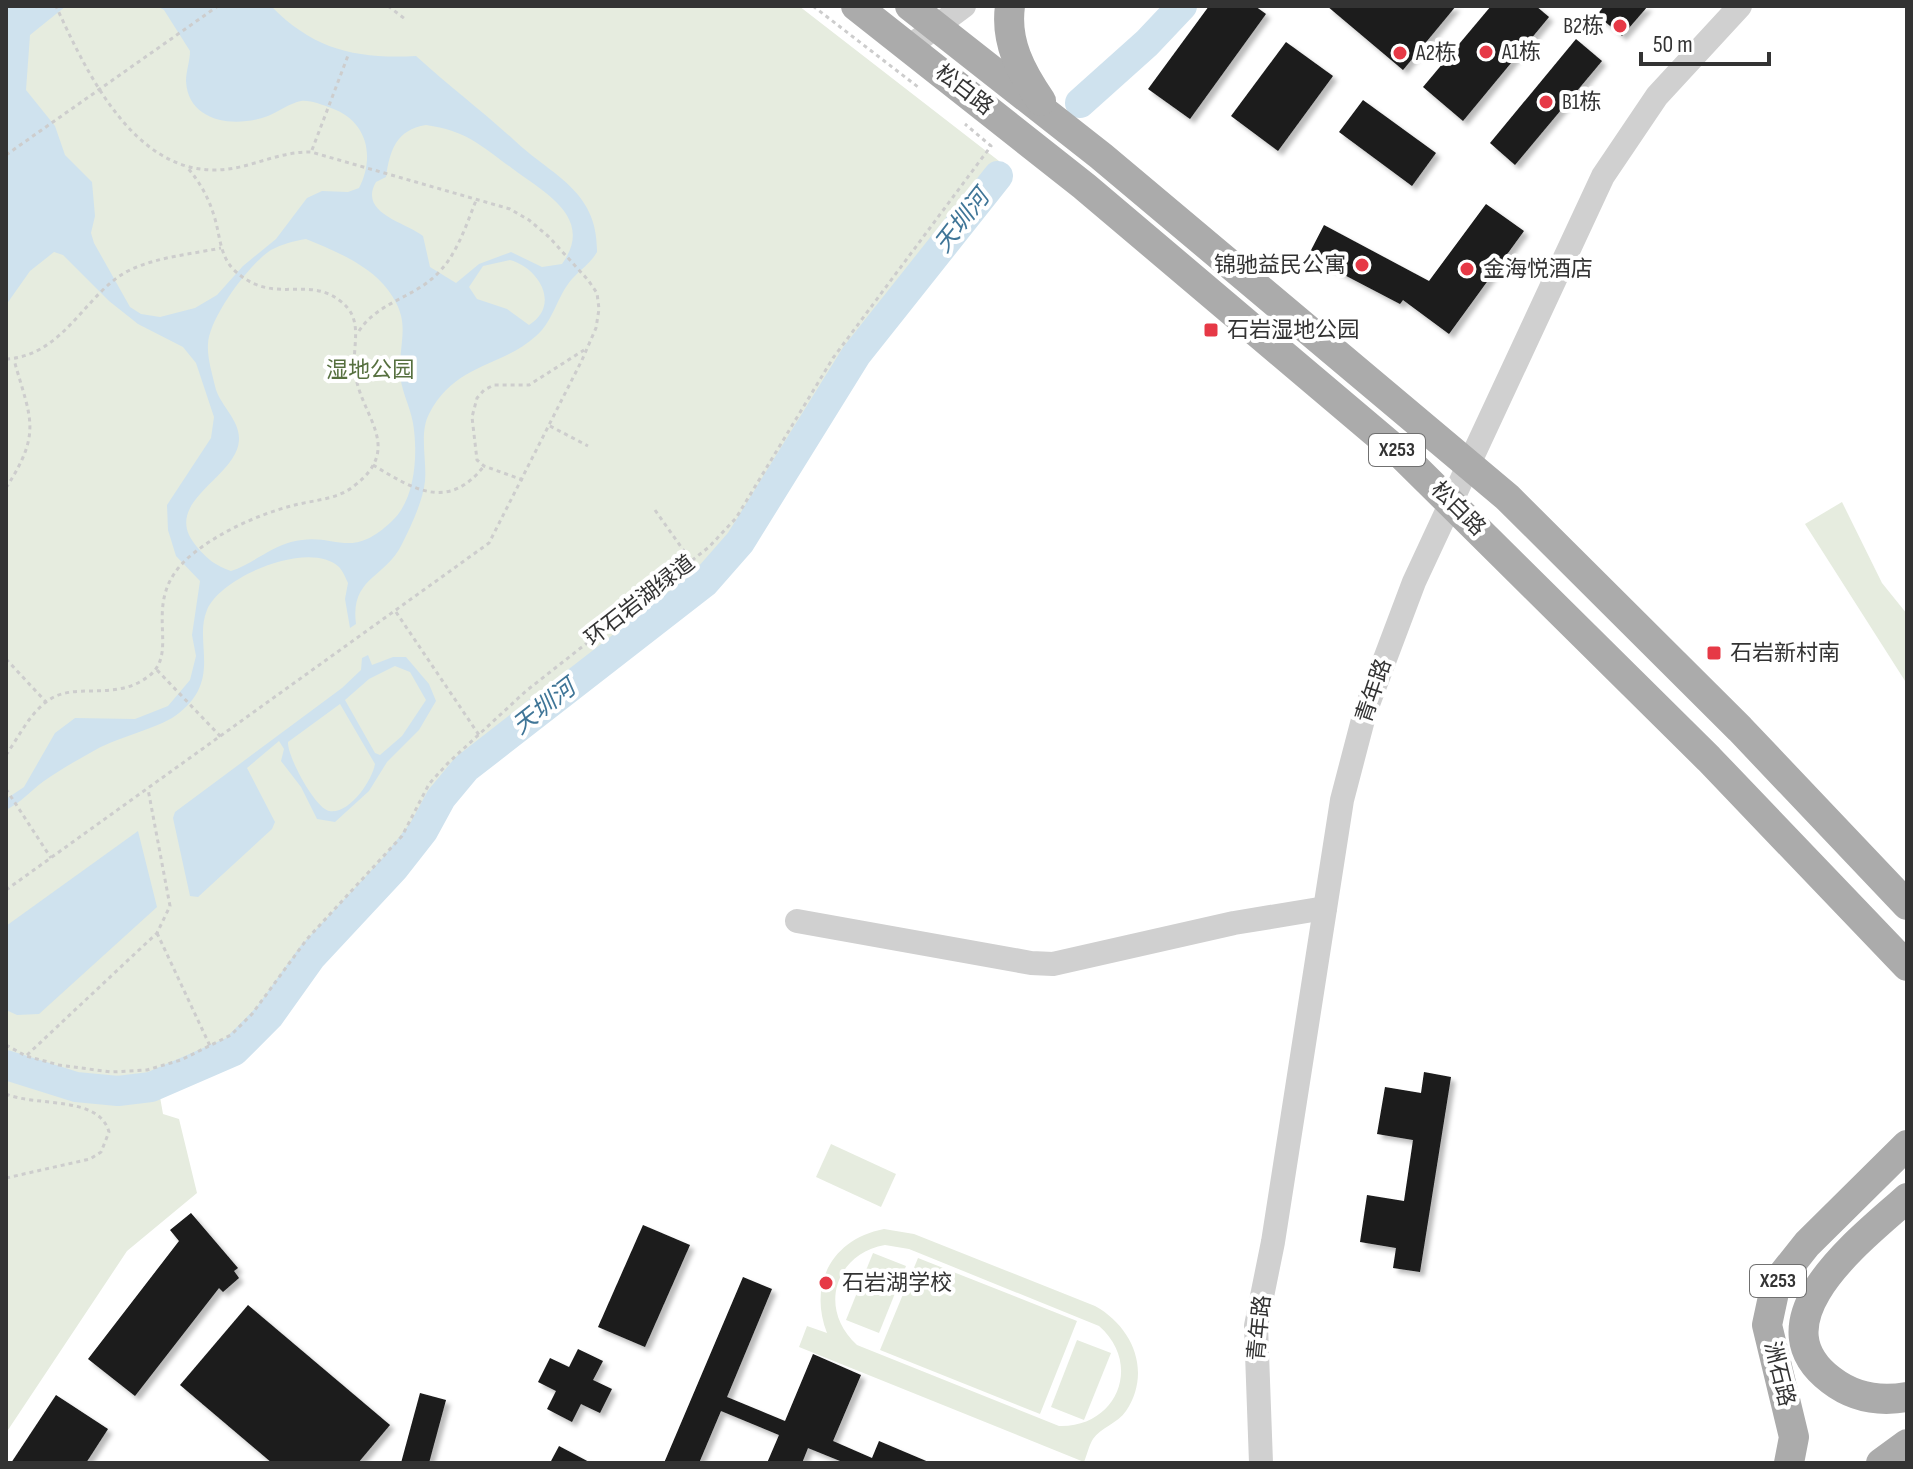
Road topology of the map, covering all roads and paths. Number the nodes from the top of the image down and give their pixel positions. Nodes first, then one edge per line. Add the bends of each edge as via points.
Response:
1 (56, 6) edge
2 (218, 6) edge
3 (388, 6) edge
4 (813, 6) edge
5 (856, 6) edge
6 (964, 6) edge
7 (1010, 6) edge
8 (1740, 6) edge
9 (927, 14) edge
10 (405, 19) dead end
11 (909, 47) junction
12 (349, 53) dead end
13 (97, 91) junction
14 (925, 92) dead end
15 (1060, 124) junction
16 (975, 133) dead end
17 (311, 152) junction
18 (6, 155) edge
19 (186, 166) junction
20 (477, 198) junction
21 (221, 248) junction
22 (358, 333) junction
23 (587, 349) junction
24 (14, 358) junction
25 (6, 359) edge
26 (550, 426) junction
27 (588, 446) dead end
28 (1468, 462) junction
29 (373, 465) junction
30 (484, 466) junction
31 (523, 480) junction
32 (6, 488) edge
33 (1451, 502) junction
34 (655, 510) dead end
35 (691, 561) junction
36 (396, 612) junction
37 (6, 659) edge
38 (156, 669) junction
39 (46, 702) junction
40 (479, 735) junction
41 (221, 737) junction
42 (6, 755) edge
43 (6, 789) edge
44 (148, 789) junction
45 (51, 858) junction
46 (6, 890) edge
47 (1907, 905) edge
48 (1325, 908) junction
49 (797, 921) dead end
50 (157, 933) junction
51 (1898, 957) edge
52 (1907, 975) edge
53 (6, 1045) edge
54 (211, 1048) junction
55 (26, 1056) junction
56 (6, 1094) edge
57 (1907, 1145) edge
58 (6, 1178) edge
59 (1907, 1198) edge
60 (1907, 1397) edge
61 (1907, 1444) edge
62 (1261, 1463) edge
63 (1789, 1463) edge
64 (1881, 1463) edge

1 - 13 path
2 - 13 path
3 - 10 path
4 - 14 path
5 - 11 main road, 松白路 / X253
6 - 9 street
7 - 15 main road via 1012,48
8 - 28 street, 青年路 via 1657,96 1603,176
9 - 11 street
9 - 15 main road, 松白路 / X253
11 - 33 main road, 松白路 / X253 via 1084,186 1390,444
12 - 17 path
13 - 18 path
13 - 19 path via 135,133
15 - 28 main road, 松白路 / X253
16 - 35 path, 环石岩湖绿道 via 991,146 847,337 736,518
17 - 19 path via 288,151 216,170
17 - 20 path
19 - 21 path via 210,202
20 - 22 path via 436,275 379,310
20 - 23 path via 529,220 588,280 599,309
21 - 22 path via 230,266 257,286 280,292 325,291 342,301
21 - 24 path via 131,269 65,330
22 - 29 path via 354,374 378,429
23 - 26 path
23 - 30 path via 529,385 484,390 472,417 477,460
24 - 25 path
24 - 32 path via 32,434
26 - 27 path
26 - 31 path
28 - 33 street, 青年路
28 - 47 main road, 松白路 / X253 via 1671,659
29 - 30 path via 404,484 436,494 459,490
29 - 38 path via 351,489 256,517 178,568 161,599 164,644
30 - 31 path
31 - 36 path via 489,543
33 - 48 street, 青年路 via 1365,712 1342,800
33 - 51 main road, 松白路 / X253
34 - 35 path
35 - 40 path, 环石岩湖绿道 via 526,691
36 - 40 path
36 - 41 path
37 - 39 path
38 - 39 path via 133,687 67,694
38 - 41 path
39 - 42 path
40 - 54 path, 环石岩湖绿道 via 429,784 402,836 307,939 252,1014
41 - 44 path
43 - 45 path
44 - 45 path
44 - 50 path via 170,906
45 - 46 path
48 - 49 street via 1053,964
48 - 62 street, 青年路 via 1256,1326
50 - 54 path
50 - 55 path
51 - 52 main road, X253
53 - 55 path, 环石岩湖绿道
54 - 55 path, 环石岩湖绿道 via 147,1070 59,1065
56 - 58 path via 88,1109 106,1122 109,1132 101,1152 90,1159
57 - 63 main road, 洲石路 / X253 via 1798,1253 1776,1283 1767,1325 1794,1437
59 - 60 main road via 1829,1270 1806,1314 1808,1348 1826,1376 1868,1398
61 - 64 main road

